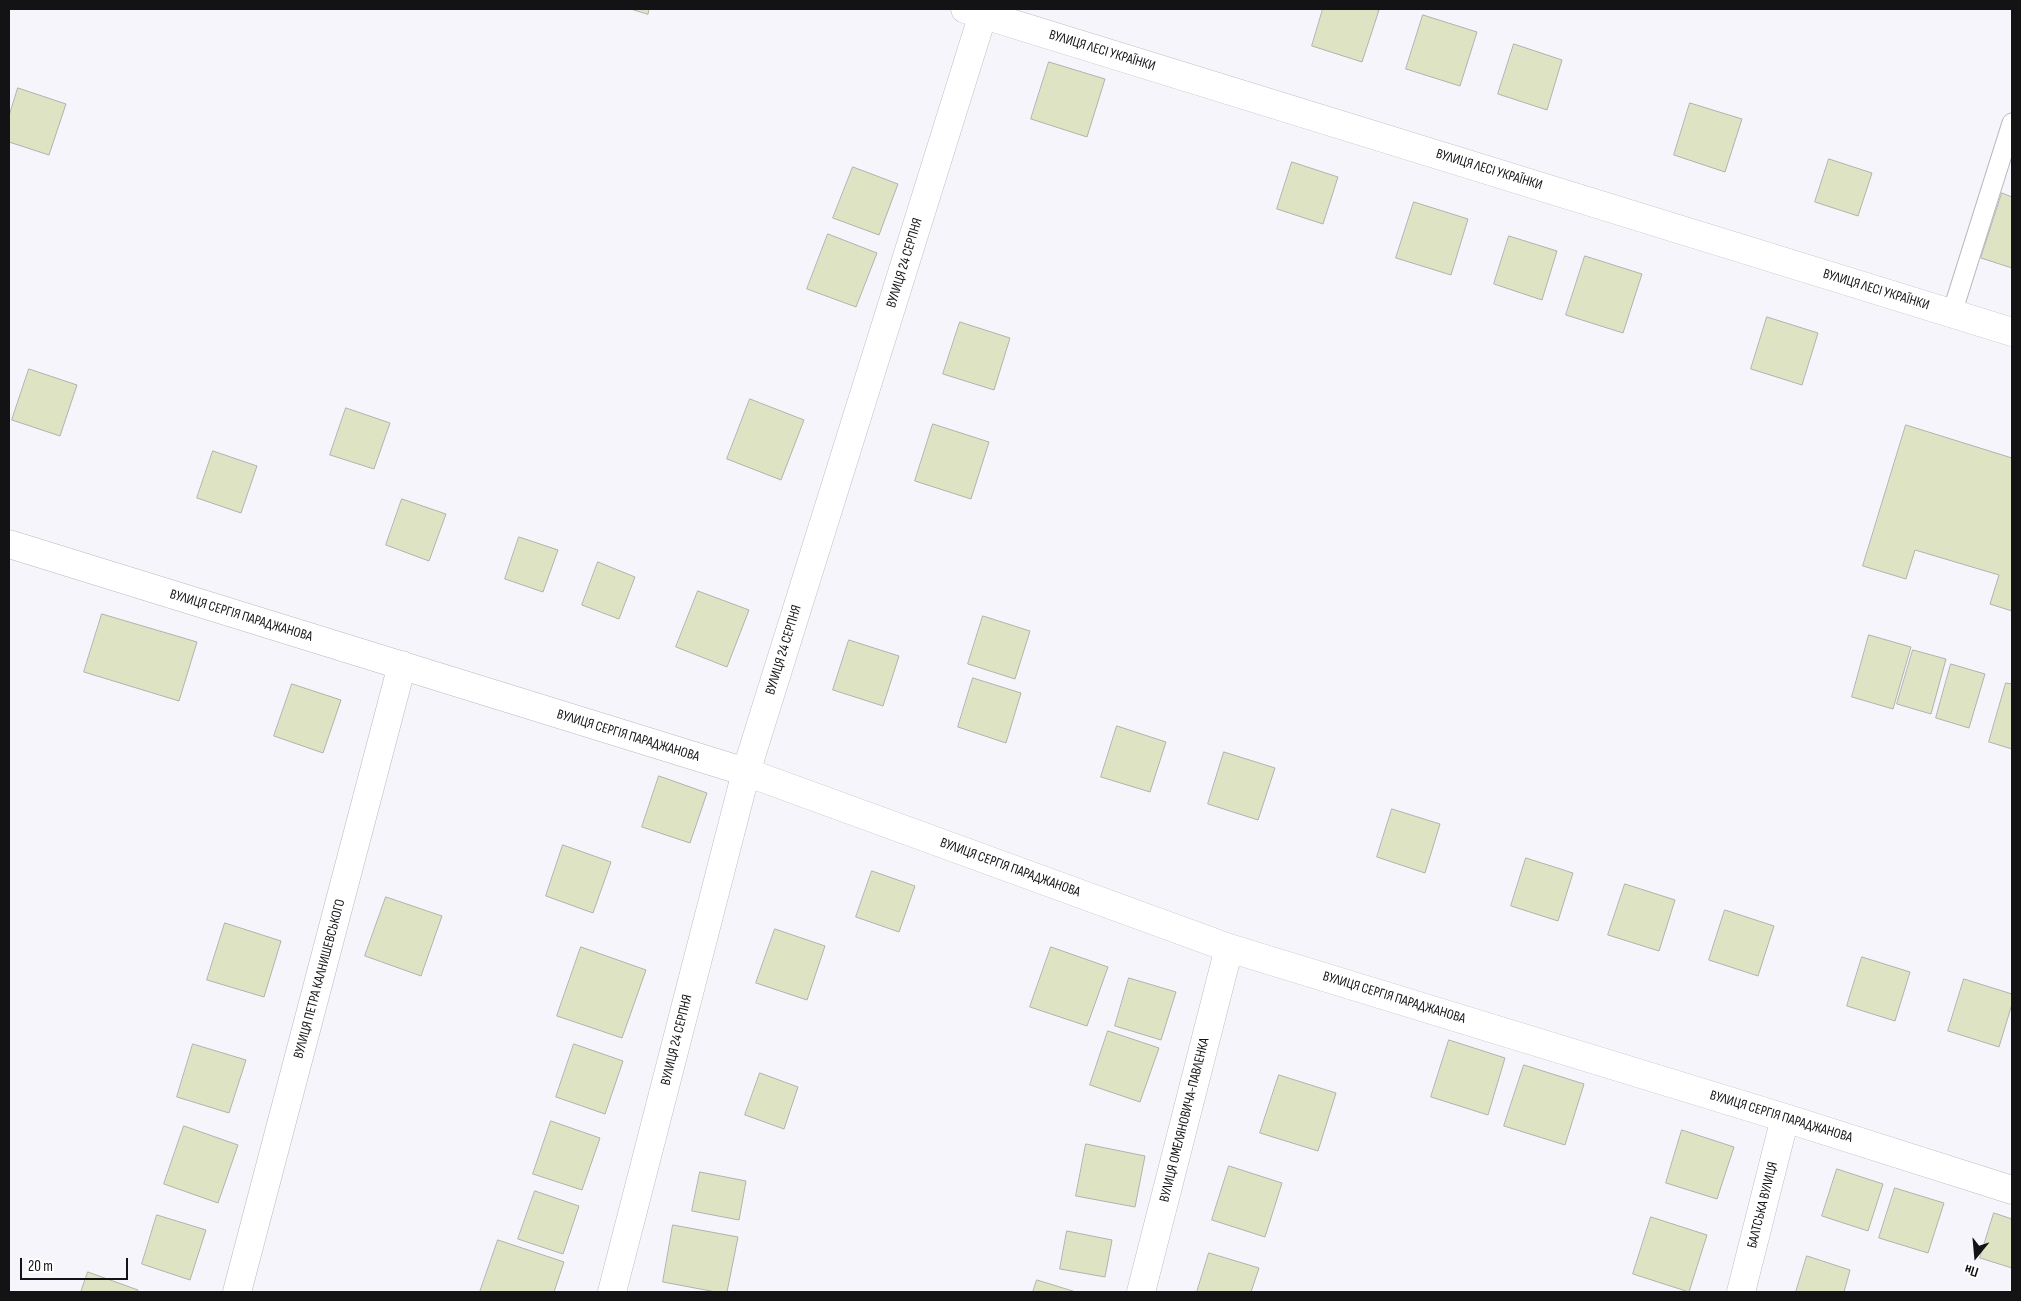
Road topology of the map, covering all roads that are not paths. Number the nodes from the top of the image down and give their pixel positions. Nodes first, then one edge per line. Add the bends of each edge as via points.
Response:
1 (974, 12) edge
2 (2012, 123) edge
3 (1952, 313) junction
4 (2012, 332) edge
5 (9, 544) edge
6 (402, 665) junction
7 (746, 772) junction
8 (1229, 948) junction
9 (1785, 1118) junction
10 (2012, 1190) edge
11 (237, 1292) edge
12 (612, 1292) edge
13 (1141, 1292) edge
14 (1741, 1292) edge

1 - 3 street, ВУЛИЦЯ ЛЕСІ УКРАЇНКИ
1 - 7 street, ВУЛИЦЯ 24 СЕРПНЯ
2 - 3 lane
3 - 4 street, ВУЛИЦЯ ЛЕСІ УКРАЇНКИ
5 - 6 street, ВУЛИЦЯ СЕРГІЯ ПАРАДЖАНОВА
6 - 7 street, ВУЛИЦЯ СЕРГІЯ ПАРАДЖАНОВА
6 - 11 street, ВУЛИЦЯ ПЕТРА КАЛНИШЕВСЬКОГО
7 - 8 street, ВУЛИЦЯ СЕРГІЯ ПАРАДЖАНОВА
7 - 12 street, ВУЛИЦЯ 24 СЕРПНЯ
8 - 9 street, ВУЛИЦЯ СЕРГІЯ ПАРАДЖАНОВА
8 - 13 street, ВУЛИЦЯ ОМЕЛЯНОВИЧА-ПАВЛЕНКА
9 - 10 street, ВУЛИЦЯ СЕРГІЯ ПАРАДЖАНОВА
9 - 14 street, БАЛТСЬКА ВУЛИЦЯ

